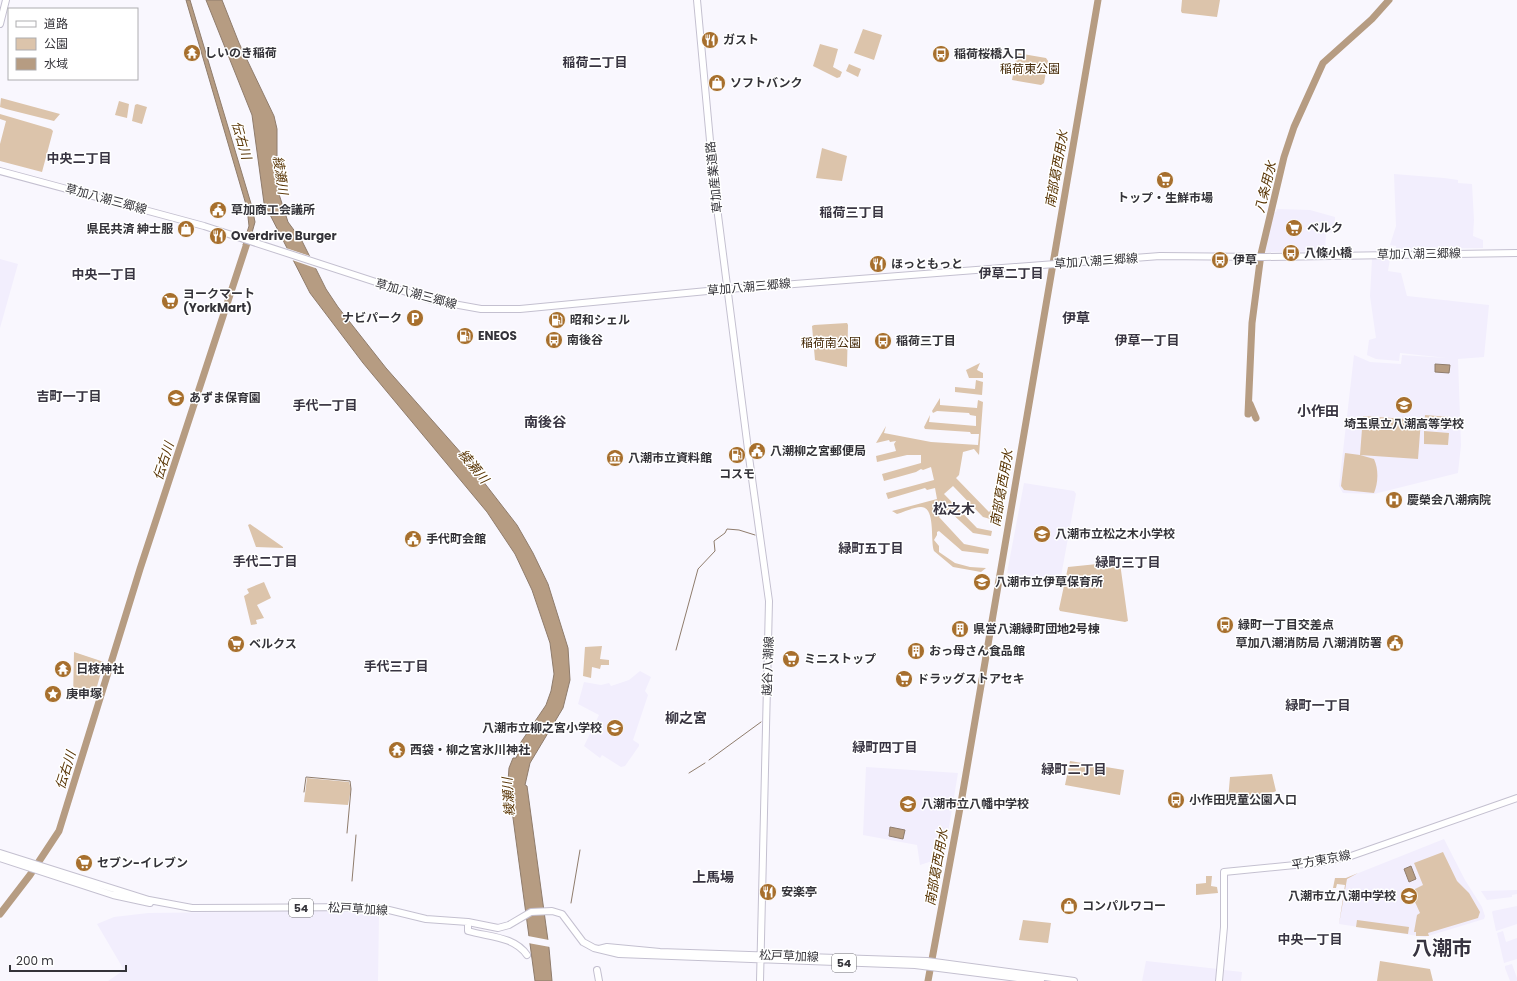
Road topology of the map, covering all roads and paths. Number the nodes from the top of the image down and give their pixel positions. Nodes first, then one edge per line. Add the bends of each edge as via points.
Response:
1 (6, 0) edge
2 (697, 0) edge
3 (0, 24) edge
4 (0, 171) edge
5 (1517, 253) edge
6 (728, 289) junction
7 (736, 353) joint
8 (1517, 798) edge
9 (0, 853) edge
10 (0, 858) edge
11 (30, 865) junction
12 (468, 922) junction
13 (527, 955) dead end
14 (761, 958) junction
15 (938, 965) junction
16 (597, 970) dead end
17 (599, 981) edge
18 (760, 981) edge
19 (1041, 981) edge
20 (1074, 981) edge
21 (1219, 981) edge

1 - 3 main road
2 - 6 main road, 草加産業道路 via 714,180
4 - 6 main road, 草加八潮三郷線 via 248,240 430,300 481,309 520,309
5 - 6 main road, 草加八潮三郷線 via 1177,256
6 - 7 main road, 草加産業道路
7 - 14 main road, 越谷八潮線 via 770,613
8 - 21 main road, 平方東京線 via 1351,856 1315,863 1224,872 1224,927
9 - 11 main road, 松戸草加線 / 54
10 - 11 main road, 松戸草加線 / 54
11 - 12 main road, 松戸草加線 / 54 via 122,898 158,905 208,909 363,907 426,919
12 - 13 main road via 468,931 512,941
12 - 14 main road, 松戸草加線 / 54 via 504,928 531,912 552,911 562,914 583,942 599,949 607,947
14 - 15 main road, 松戸草加線 / 54
14 - 18 main road, 越谷八潮線
15 - 19 main road, 松戸草加線 / 54
15 - 20 main road, 松戸草加線 / 54
16 - 17 main road

